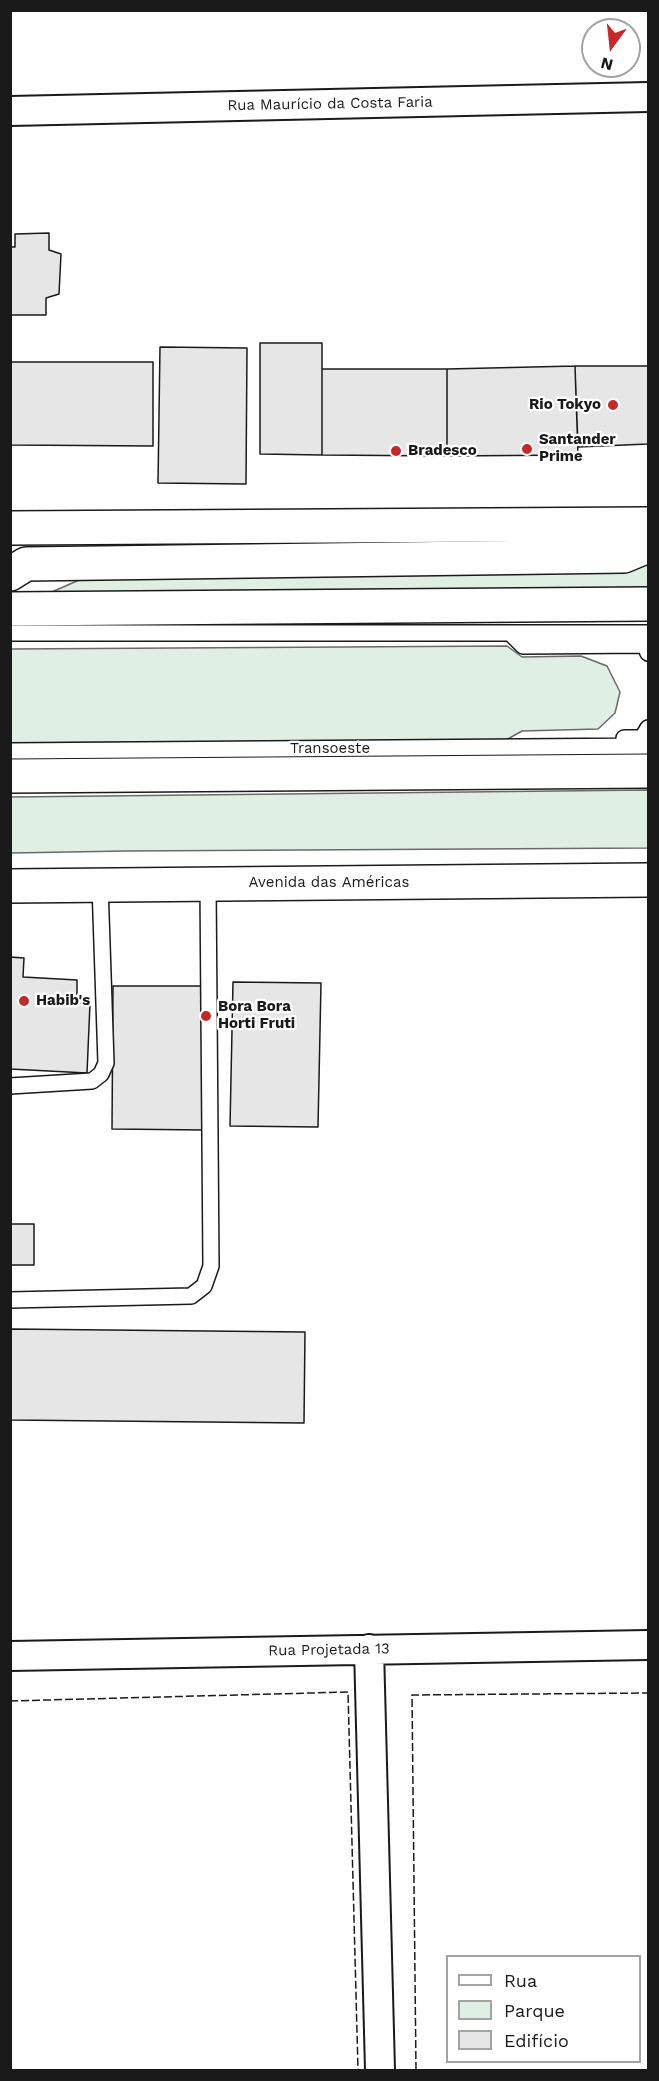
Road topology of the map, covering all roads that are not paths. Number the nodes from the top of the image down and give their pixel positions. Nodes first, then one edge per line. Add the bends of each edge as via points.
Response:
1 (648, 97) edge
2 (10, 111) edge
3 (648, 524) edge
4 (10, 528) edge
5 (648, 546) edge
6 (10, 574) edge
7 (648, 604) edge
8 (10, 609) edge
9 (10, 633) edge
10 (648, 633) edge
11 (511, 634) junction
12 (648, 653) edge
13 (648, 728) edge
14 (648, 746) edge
15 (509, 748) junction
16 (10, 751) edge
17 (648, 771) edge
18 (10, 776) edge
19 (648, 880) edge
20 (208, 884) junction
21 (100, 885) junction
22 (10, 886) edge
23 (10, 1086) edge
24 (10, 1299) edge
25 (648, 1645) edge
26 (369, 1649) junction
27 (10, 1656) edge
28 (380, 2070) edge

1 - 2 street, Rua Maurício da Costa Faria
3 - 4 main road
5 - 6 main road via 624,555 26,564
7 - 8 main road
9 - 11 lane
10 - 11 lane
11 - 12 lane via 523,646 645,645
13 - 15 lane via 642,738 526,739
14 - 15 lane, Transoeste
15 - 16 lane, Transoeste
17 - 18 main road
19 - 20 main road, Avenida das Américas
20 - 21 main road, Avenida das Américas
20 - 24 lane via 211,1266 204,1286 191,1296
21 - 22 main road, Avenida das Américas
21 - 23 lane via 106,1063 92,1081
25 - 26 street, Rua Projetada 13
26 - 27 street, Rua Projetada 13
26 - 28 street

